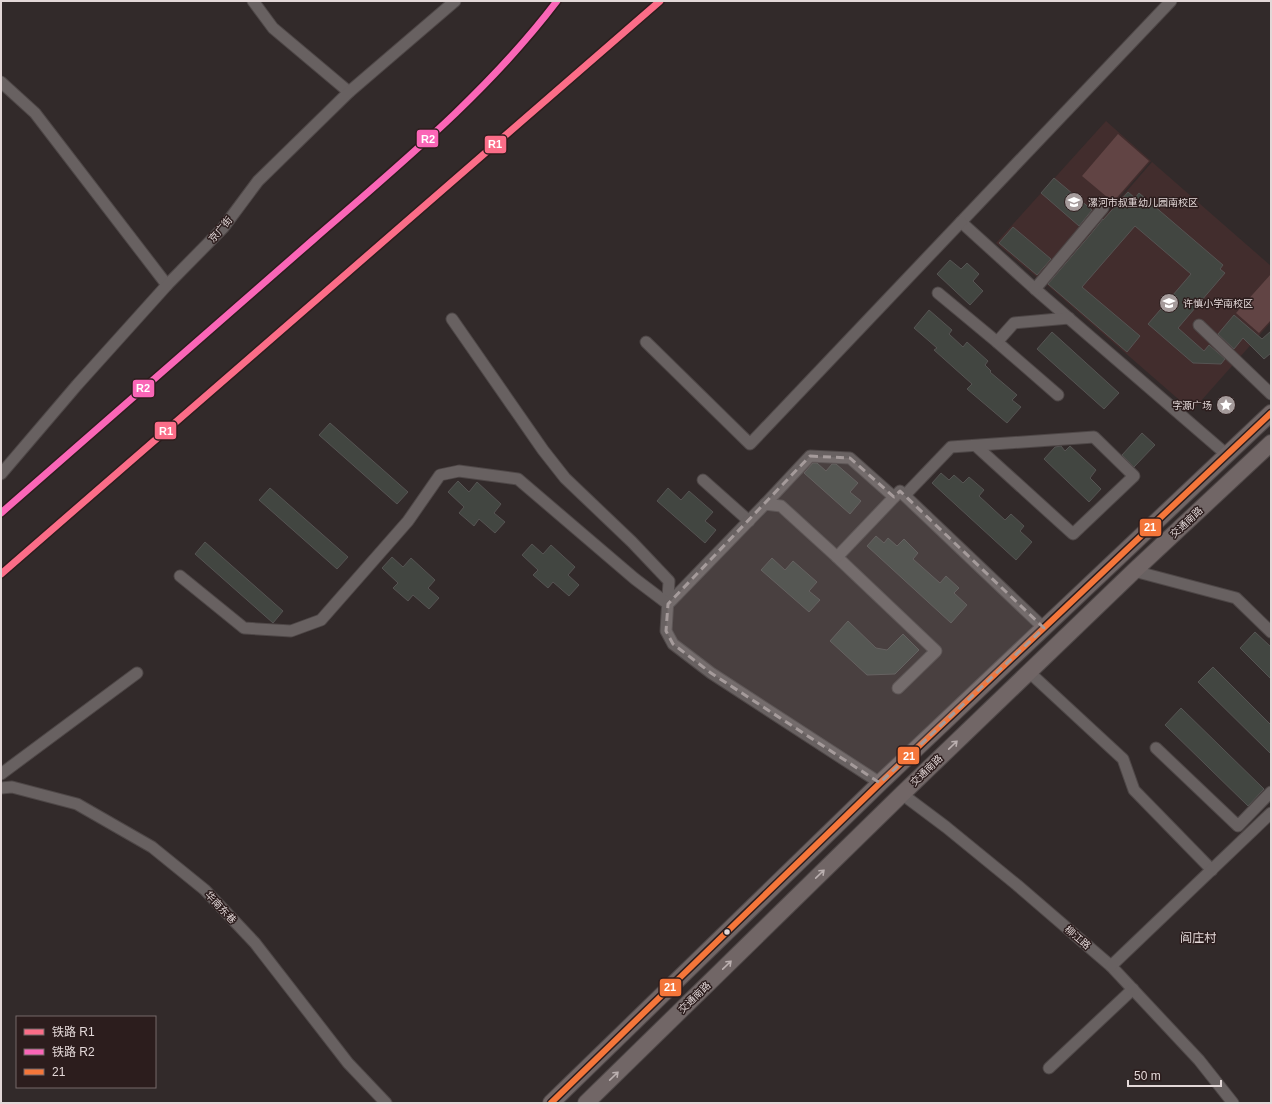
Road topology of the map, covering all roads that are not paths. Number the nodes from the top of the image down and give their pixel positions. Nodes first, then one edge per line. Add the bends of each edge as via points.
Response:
1 (253, 1) edge
2 (455, 1) edge
3 (1171, 1) edge
4 (1, 82) edge
5 (350, 92) junction
6 (1103, 208) dead end
7 (961, 222) junction
8 (167, 284) junction
9 (1035, 289) junction
10 (938, 293) dead end
11 (1069, 318) junction
12 (452, 319) dead end
13 (1199, 325) dead end
14 (646, 342) dead end
15 (997, 342) junction
16 (1271, 394) edge
17 (1058, 395) dead end
18 (1271, 413) edge
19 (1271, 442) edge
20 (976, 446) junction
21 (1226, 454) junction
22 (3, 467) edge
23 (703, 480) dead end
24 (900, 496) junction
25 (766, 504) junction
26 (749, 521) junction
27 (836, 556) junction
28 (1134, 571) junction
29 (180, 576) dead end
30 (668, 604) junction
31 (1044, 628) junction
32 (1271, 632) edge
33 (1029, 672) junction
34 (137, 673) dead end
35 (898, 688) dead end
36 (1156, 748) dead end
37 (1, 774) edge
38 (880, 783) junction
39 (1, 788) edge
40 (1271, 792) edge
41 (902, 794) junction
42 (1271, 813) edge
43 (1212, 870) junction
44 (1111, 966) junction
45 (1133, 989) junction
46 (1050, 1068) dead end
47 (386, 1103) edge
48 (551, 1103) edge
49 (586, 1103) edge
50 (1233, 1103) edge

1 - 5 street via 274,28
2 - 5 street, 京广街
3 - 7 street
4 - 8 street via 36,113
5 - 8 street, 京广街 via 258,181 223,228
6 - 9 street
7 - 9 street
7 - 14 street via 750,444
8 - 22 street, 京广街
9 - 11 street
10 - 15 street
11 - 15 street via 1014,323
11 - 21 street
12 - 30 street via 565,478 669,581
13 - 16 street
15 - 17 street
18 - 21 main road
19 - 28 main road, 交通南路
20 - 20 street via 1094,438 1134,476 1073,534
20 - 24 street via 951,447
21 - 31 main road
23 - 26 street
24 - 25 street via 850,458 810,456
24 - 27 street
24 - 31 street
25 - 26 street
25 - 27 street via 780,506
26 - 30 street
27 - 35 street via 936,651
28 - 32 street via 1236,598
28 - 33 main road, 交通南路
29 - 30 street via 244,628 291,631 321,620 408,521 440,475 459,471 518,479
30 - 38 street via 666,631 674,644 711,673
31 - 38 main road
41 -> 33 main road, 交通南路
33 - 43 street via 1123,759 1134,790
34 - 37 street
36 - 40 street via 1238,826
38 - 41 main road
38 - 48 main road
39 - 47 street, 华南东巷 via 12,787 77,804 152,847 205,890 255,943 348,1063
41 - 44 street, 柳江路 via 1017,885
49 -> 41 main road, 交通南路
42 - 43 street
43 - 44 street
44 - 45 street, 柳江路
45 - 46 street
45 - 50 street, 柳江路 via 1199,1060

